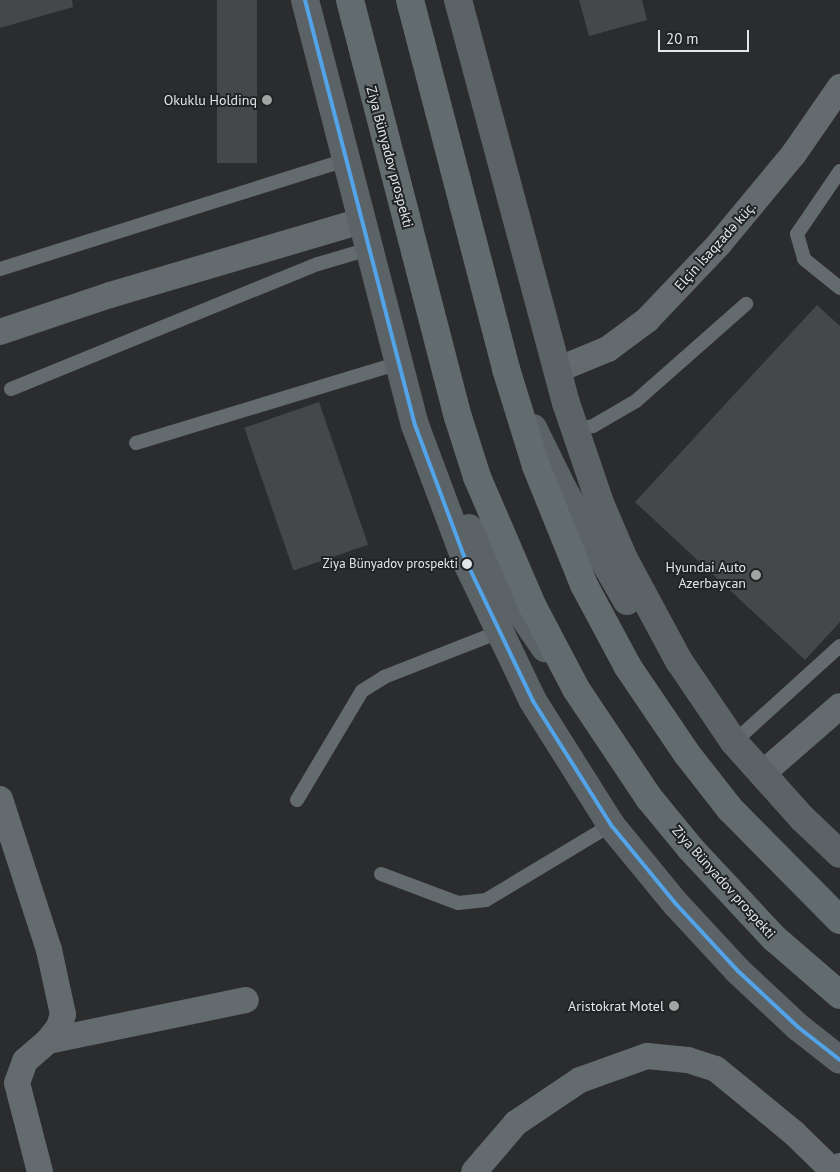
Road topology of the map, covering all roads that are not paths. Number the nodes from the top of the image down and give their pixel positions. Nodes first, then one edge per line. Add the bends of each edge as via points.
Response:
1 (305, 0) edge
2 (350, 0) edge
3 (410, 0) edge
4 (458, 0) edge
5 (840, 87) edge
6 (346, 160) junction
7 (840, 171) edge
8 (361, 221) junction
9 (369, 249) junction
10 (0, 270) edge
11 (840, 288) edge
12 (746, 304) dead end
13 (0, 332) edge
14 (400, 363) junction
15 (506, 369) junction
16 (557, 370) junction
17 (11, 389) dead end
18 (414, 425) junction
19 (575, 429) junction
20 (136, 444) dead end
21 (499, 632) junction
22 (840, 646) edge
23 (576, 689) junction
24 (840, 706) edge
25 (734, 742) junction
26 (762, 774) junction
27 (0, 799) edge
28 (297, 800) dead end
29 (612, 825) junction
30 (840, 854) edge
31 (381, 874) dead end
32 (840, 920) edge
33 (840, 995) edge
34 (246, 1000) dead end
35 (48, 1041) junction
36 (840, 1060) edge
37 (9, 1077) edge
38 (835, 1170) edge
39 (40, 1172) edge
40 (474, 1172) edge

1 - 6 main road
2 - 23 main road, Ziya Bünyadov prospekti via 476,477 533,607
3 - 15 main road
4 - 16 main road
5 - 16 street, Elçin İsaqzadə küç. via 793,155 720,244 647,320 608,349
6 - 8 main road
6 - 10 lane
7 - 11 lane via 797,234 804,259
8 - 9 main road
8 - 13 street via 110,295
9 - 14 main road
9 - 17 lane via 318,264
12 - 19 lane via 636,401 593,426
14 - 18 main road
14 - 20 lane
15 - 25 main road via 563,490 629,605 677,674
15 - 32 main road via 536,466 584,585 654,711 730,809
16 - 19 main road
18 - 21 main road via 465,559
18 - 23 main road via 501,584
19 - 25 main road via 600,503 624,559 680,661
21 - 28 lane via 384,677 362,691
21 - 29 main road via 533,701
22 - 25 lane
23 - 33 main road, Ziya Bünyadov prospekti via 623,761 690,848 774,938
24 - 26 street
25 - 26 main road
26 - 30 main road
27 - 35 street via 49,950 64,1014
29 - 31 lane via 486,900 458,903
29 - 36 main road via 676,904 738,971 798,1027
34 - 35 street
35 - 37 street
37 - 39 street
38 - 40 street via 716,1069 688,1060 647,1056 580,1080 524,1118

